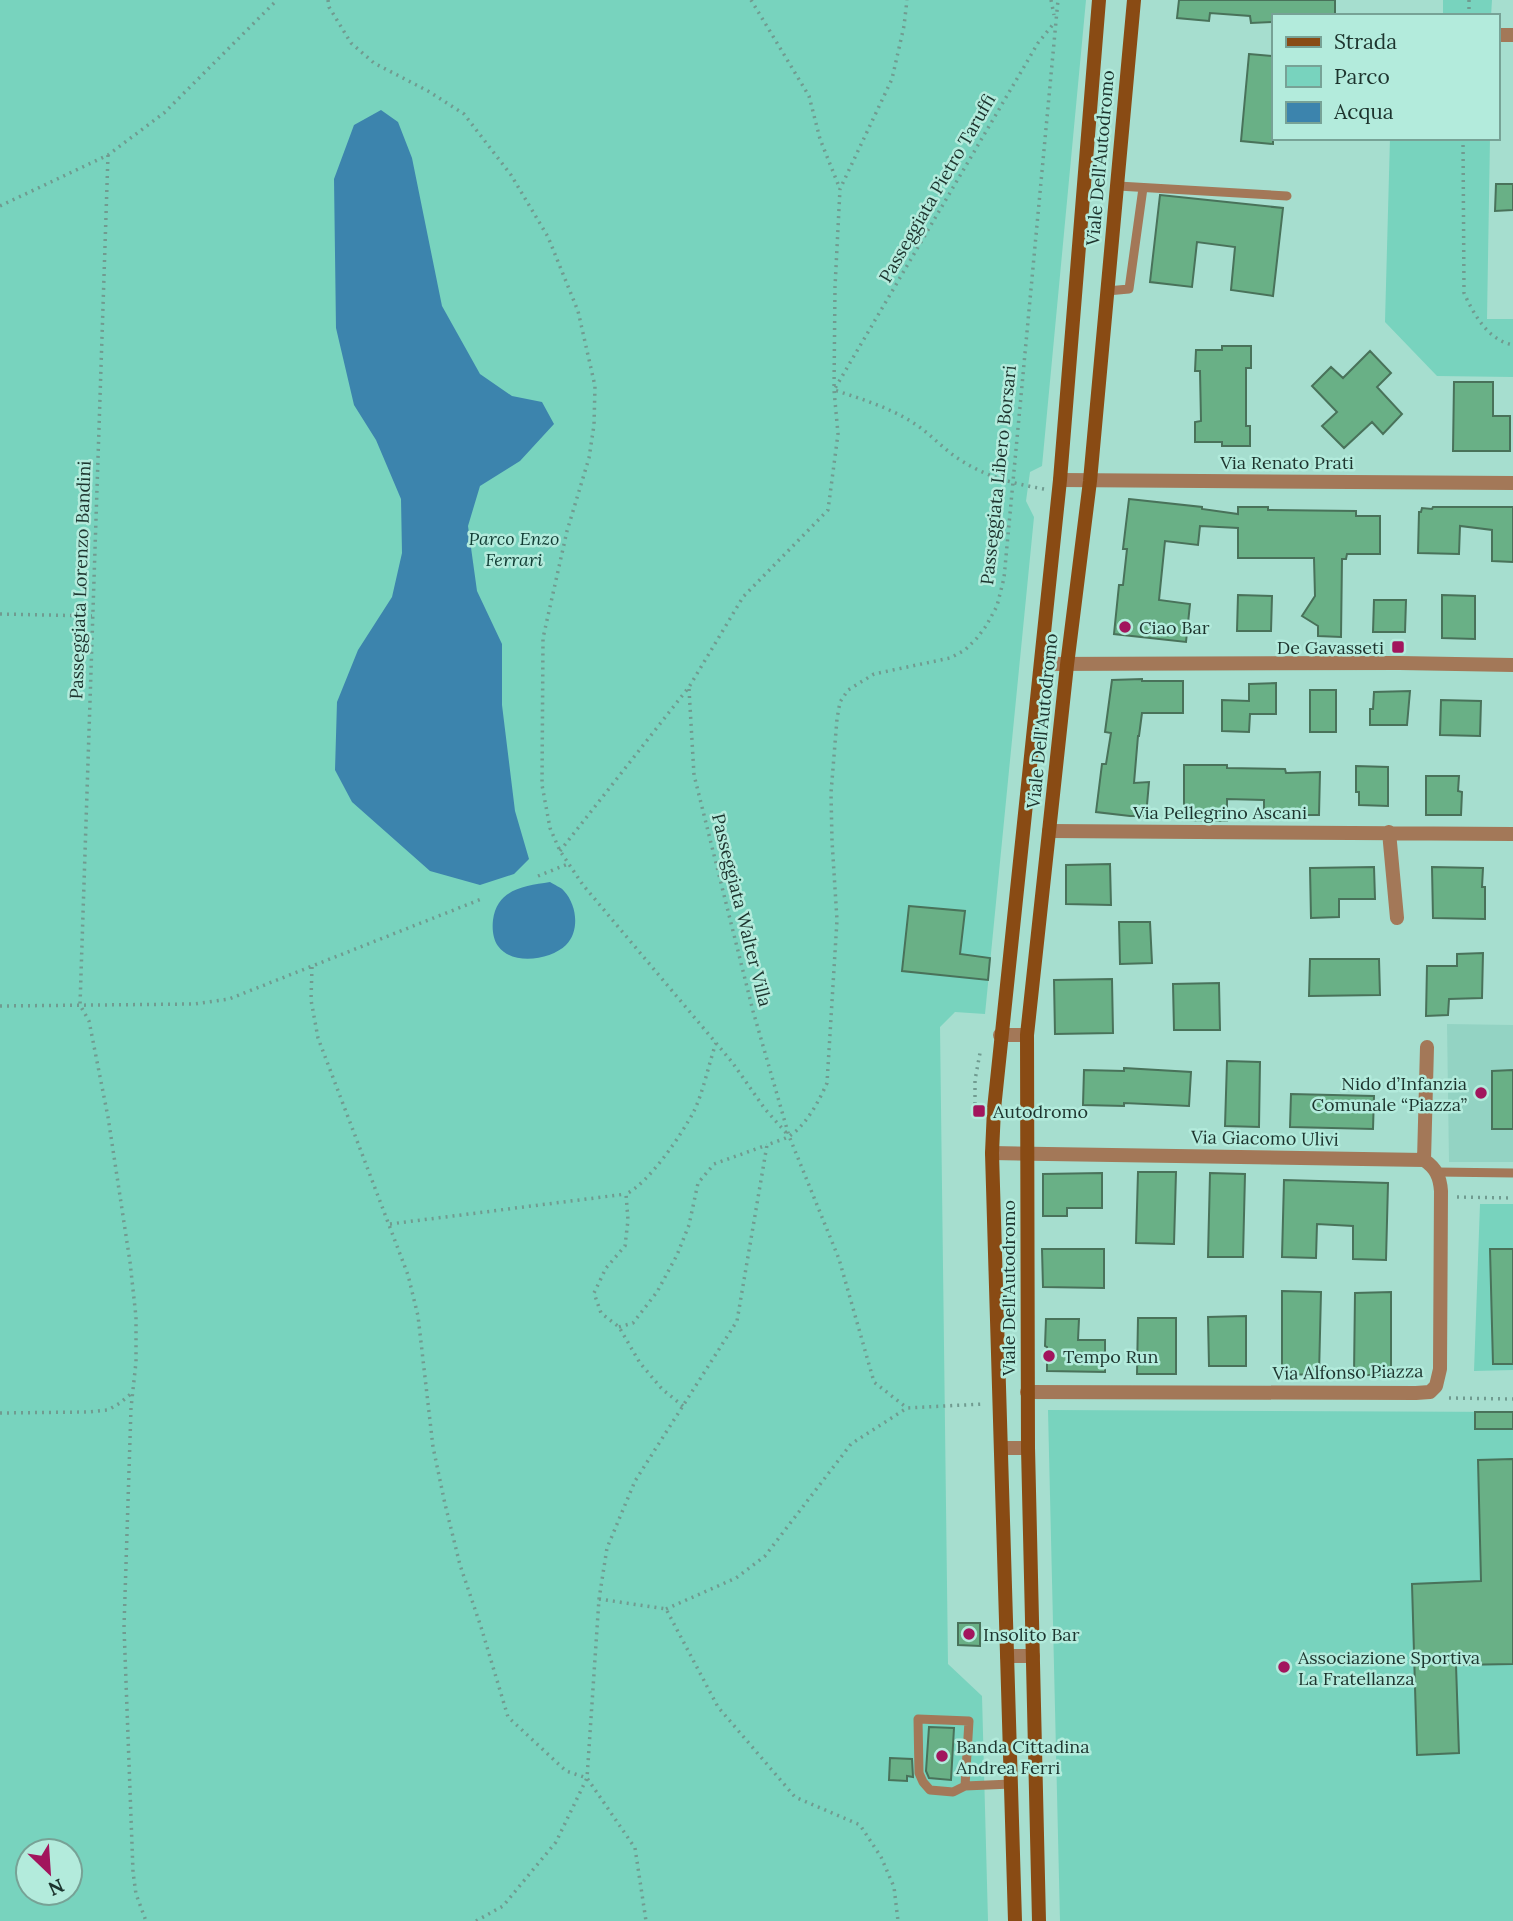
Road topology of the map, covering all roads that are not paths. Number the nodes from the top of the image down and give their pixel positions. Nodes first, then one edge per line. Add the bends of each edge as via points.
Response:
1 (1099, 0) edge
2 (1134, 0) edge
3 (1118, 186) junction
4 (1143, 188) junction
5 (1287, 196) dead end
6 (1107, 291) junction
7 (1090, 481) junction
8 (1513, 483) edge
9 (1060, 486) junction
10 (1042, 664) junction
11 (1067, 665) junction
12 (1513, 665) edge
13 (1049, 831) junction
14 (1390, 832) junction
15 (1513, 834) edge
16 (1396, 918) dead end
17 (1000, 1035) junction
18 (1027, 1035) junction
19 (1427, 1047) dead end
20 (992, 1153) junction
21 (1027, 1153) junction
22 (1424, 1160) junction
23 (1437, 1172) junction
24 (1513, 1173) edge
25 (1027, 1392) junction
26 (1001, 1447) junction
27 (1028, 1448) junction
28 (1007, 1656) junction
29 (1033, 1656) junction
30 (1011, 1784) junction
31 (965, 1786) junction
32 (1015, 1921) edge
33 (1039, 1921) edge

1 - 9 street, Viale Dell'Autodromo
2 - 3 street, Viale Dell'Autodromo
3 - 4 lane
3 - 6 street, Viale Dell'Autodromo
4 - 5 lane
4 - 6 lane via 1129,289
6 - 7 street, Viale Dell'Autodromo
7 - 8 street, Via Renato Prati
7 - 9 street, Via Renato Prati
7 - 11 street, Viale Dell'Autodromo
9 - 10 street, Viale Dell'Autodromo
10 - 11 street
10 - 17 street, Viale Dell'Autodromo
11 - 12 street
11 - 13 street, Viale Dell'Autodromo
13 - 14 street, Via Pellegrino Ascani
13 - 18 street, Viale Dell'Autodromo
14 - 15 street, Via Pellegrino Ascani
14 - 16 street
17 - 18 street
17 - 20 street, Viale Dell'Autodromo
18 - 21 street, Viale Dell'Autodromo
19 - 22 street
20 - 21 street, Via Giacomo Ulivi
20 - 26 street, Viale Dell'Autodromo
21 - 22 street, Via Giacomo Ulivi
21 - 25 street, Viale Dell'Autodromo
22 - 23 street
23 - 24 lane
23 - 25 street, Via Alfonso Piazza via 1441,1196 1440,1369 1430,1392
25 - 27 street, Viale Dell'Autodromo
26 - 27 street
26 - 28 street, Viale Dell'Autodromo
27 - 29 street, Viale Dell'Autodromo
28 - 29 street
28 - 30 street, Viale Dell'Autodromo
29 - 33 street, Viale Dell'Autodromo
30 - 31 lane
30 - 32 street, Viale Dell'Autodromo
31 - 31 lane via 940,1792 923,1782 918,1719 969,1721

